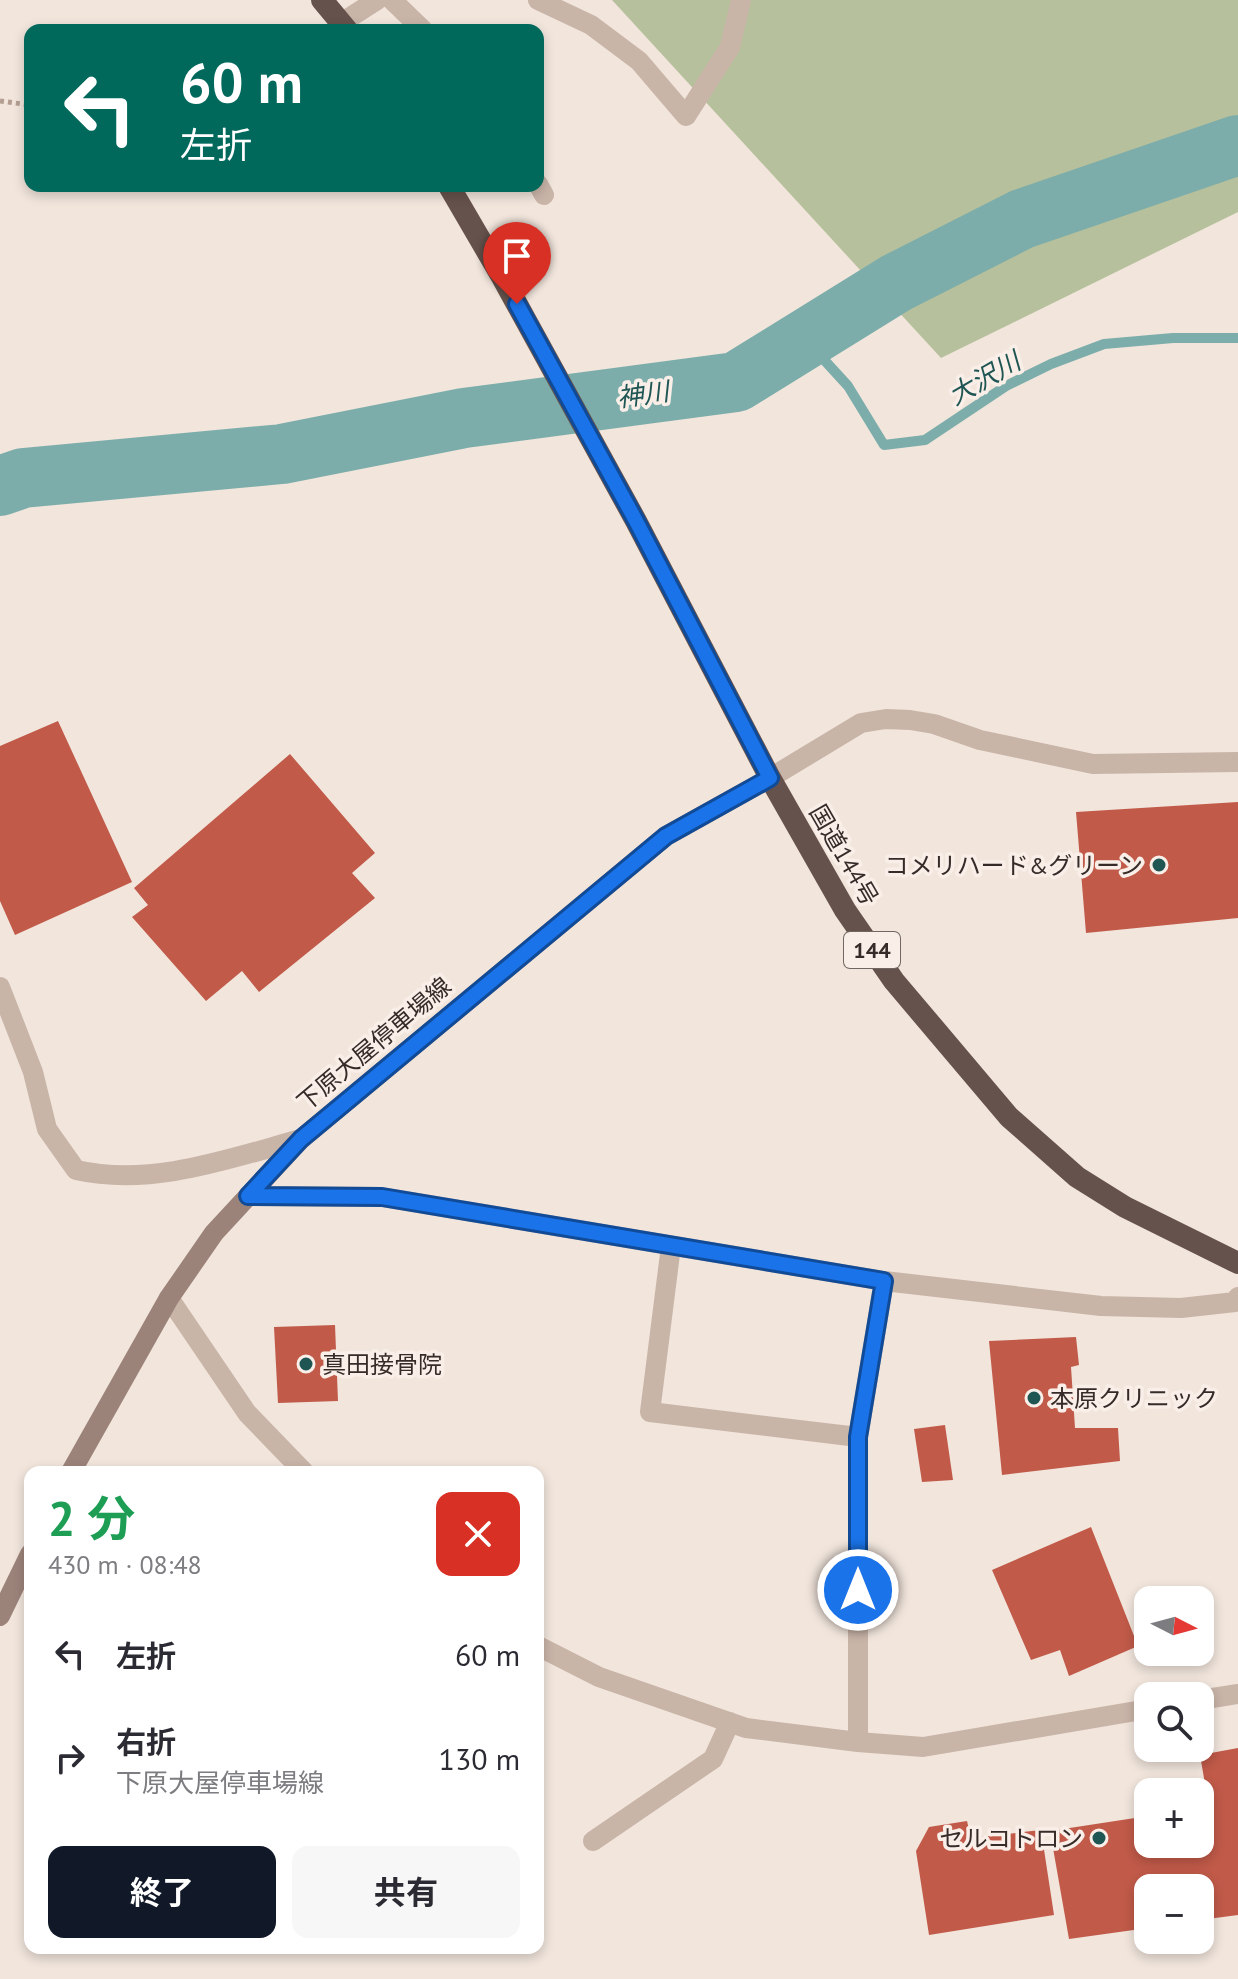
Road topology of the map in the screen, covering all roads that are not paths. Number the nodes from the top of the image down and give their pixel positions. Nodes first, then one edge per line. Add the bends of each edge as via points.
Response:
1 (322, 0) edge
2 (377, 0) edge
3 (392, 0) edge
4 (538, 0) edge
5 (741, 0) edge
6 (342, 24) edge
7 (347, 24) edge
8 (417, 24) edge
9 (452, 192) edge
10 (1238, 762) edge
11 (770, 778) junction
12 (0, 987) edge
13 (301, 1139) junction
14 (248, 1196) junction
15 (671, 1246) junction
16 (1238, 1263) edge
17 (884, 1281) junction
18 (1238, 1297) edge
19 (169, 1298) junction
20 (858, 1437) junction
21 (74, 1466) edge
22 (298, 1466) edge
23 (24, 1566) edge
24 (0, 1616) edge
25 (544, 1649) edge
26 (1238, 1694) edge
27 (1214, 1698) edge
28 (1134, 1711) edge
29 (730, 1722) junction
30 (858, 1742) junction
31 (593, 1841) dead end

1 - 6 highway
2 - 7 street
3 - 8 street
4 - 5 street via 591,25 639,61 686,116 730,47
9 - 11 highway, 国道144号 / 144 via 636,521
10 - 11 street via 1093,764 980,740 934,724 886,719 861,723
11 - 13 main road, 下原大屋停車場線 via 666,836
11 - 16 highway, 国道144号 / 144 via 845,910 886,969 1009,1117 1089,1184
12 - 13 street via 33,1072 47,1129 76,1170 103,1176 191,1170
13 - 14 main road, 下原大屋停車場線
14 - 15 street via 382,1197
14 - 19 main road, 下原大屋停車場線 via 214,1233
15 - 17 street
15 - 20 street via 650,1412
17 - 18 street via 1101,1306 1181,1308 1235,1302
17 - 20 street
19 - 21 main road, 下原大屋停車場線
19 - 22 street via 247,1413
20 - 30 street
23 - 24 main road
25 - 29 street via 599,1677
26 - 27 street
28 - 30 street via 923,1747
29 - 30 street
29 - 31 street via 713,1759

